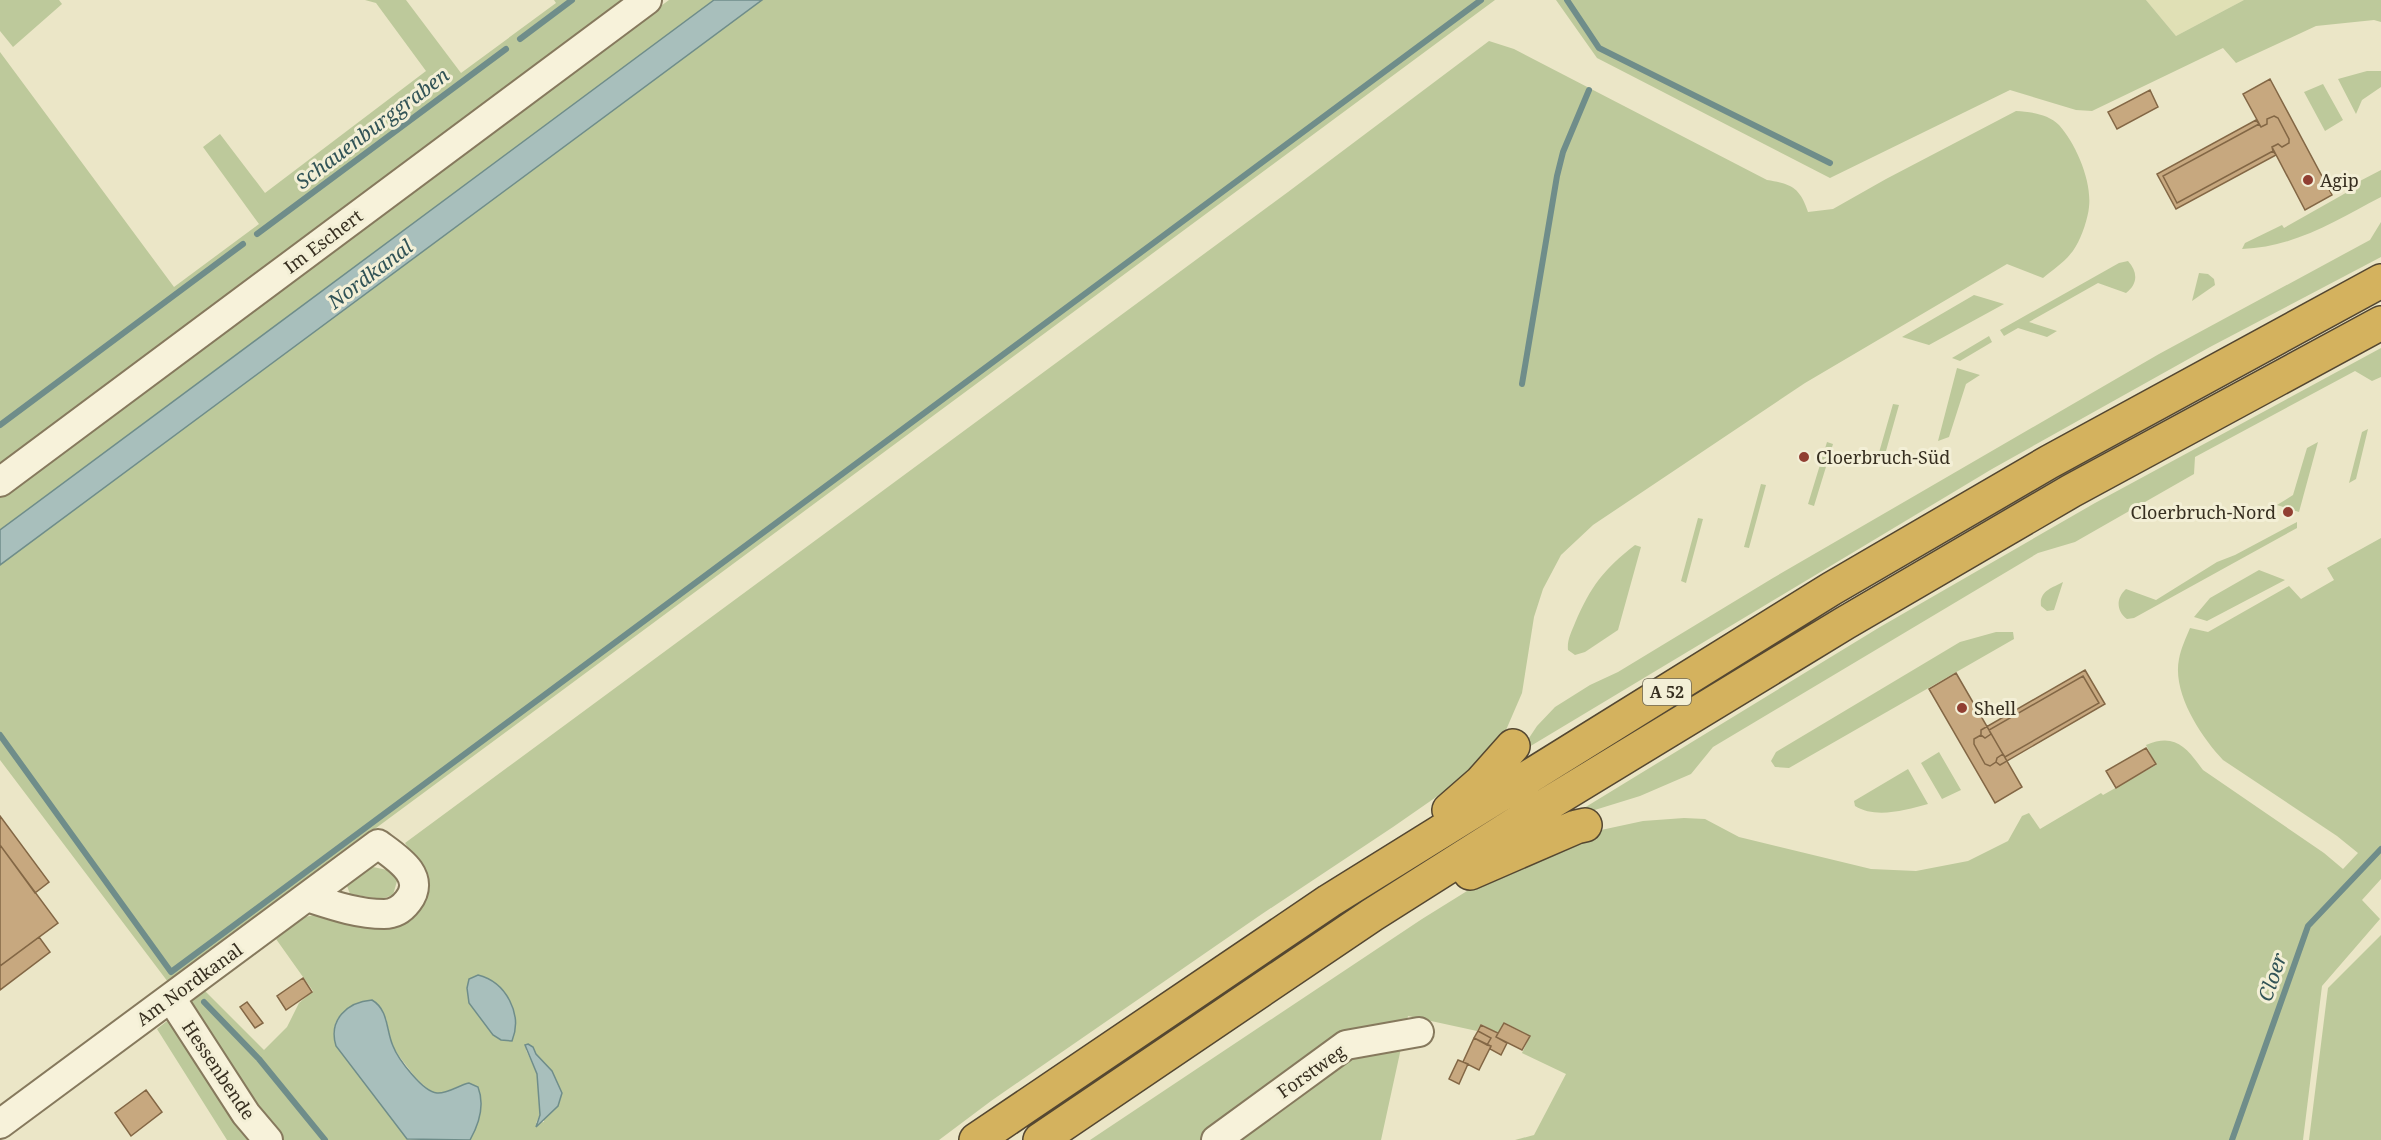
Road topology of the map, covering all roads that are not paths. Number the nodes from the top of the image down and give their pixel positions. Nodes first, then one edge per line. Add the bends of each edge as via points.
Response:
1 (647, 0) edge
2 (2381, 281) edge
3 (2381, 323) edge
4 (0, 482) edge
5 (1513, 746) dead end
6 (1586, 825) dead end
7 (307, 897) junction
8 (1329, 901) junction
9 (1372, 915) junction
10 (171, 998) junction
11 (1419, 1032) dead end
12 (0, 1124) edge
13 (268, 1140) edge
14 (976, 1140) edge
15 (1040, 1140) edge
16 (1216, 1140) edge

1 - 4 street, Im Eschert
2 - 8 highway, A 52 via 2049,462 1831,589
3 - 9 highway, A 52 via 2071,491 1845,623
5 - 8 highway via 1441,817
6 - 9 highway
7 - 7 street, Am Nordkanal via 351,911 385,914 404,906 415,882 410,870 378,844
7 - 10 street, Am Nordkanal
8 - 14 highway, A 52
9 - 15 highway, A 52
10 - 12 street, Am Nordkanal
10 - 13 street, Hessenbende via 246,1114
11 - 16 street, Forstweg via 1346,1045

